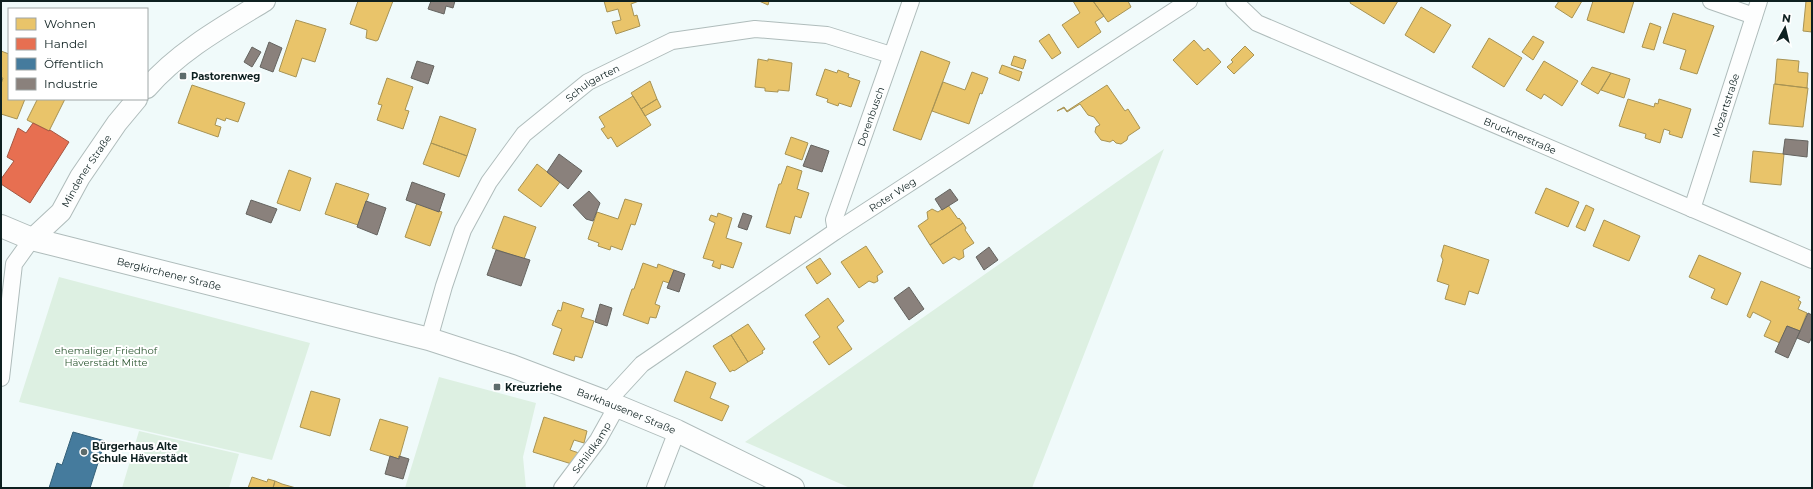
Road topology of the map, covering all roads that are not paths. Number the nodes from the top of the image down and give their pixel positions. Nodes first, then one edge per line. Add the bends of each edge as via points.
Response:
1 (265, 1) edge
2 (911, 1) edge
3 (1189, 1) edge
4 (1234, 1) edge
5 (1711, 1) edge
6 (1756, 8) edge
7 (891, 55) junction
8 (148, 87) edge
9 (136, 100) edge
10 (1692, 209) junction
11 (1, 226) edge
12 (836, 231) junction
13 (32, 239) junction
14 (1812, 260) edge
15 (338, 316) joint
16 (429, 339) junction
17 (1, 378) edge
18 (612, 404) junction
19 (677, 431) junction
20 (562, 488) edge
21 (655, 488) edge
22 (793, 488) edge

1 - 8 street via 162,70
2 - 7 street, Dorenbusch
3 - 12 street, Roter Weg
4 - 10 street, Brucknerstraße via 1257,23
5 - 6 street
6 - 10 street, Mozartstraße
7 - 12 street, Dorenbusch via 834,220
7 - 16 street, Schulgarten via 827,35 755,29 672,41 588,82 524,134 489,182 463,230
9 - 13 street, Mindener Straße via 80,177 61,212
10 - 14 street, Brucknerstraße
11 - 13 main road, Bergkirchener Straße
12 - 18 street, Roter Weg via 642,364
13 - 15 main road, Bergkirchener Straße
13 - 17 street via 14,264
15 - 16 main road, Barkhausener Straße
16 - 18 main road, Barkhausener Straße via 512,366
18 - 19 main road, Barkhausener Straße
18 - 20 street, Schildkamp via 598,440
19 - 21 street
19 - 22 main road, Barkhausener Straße

